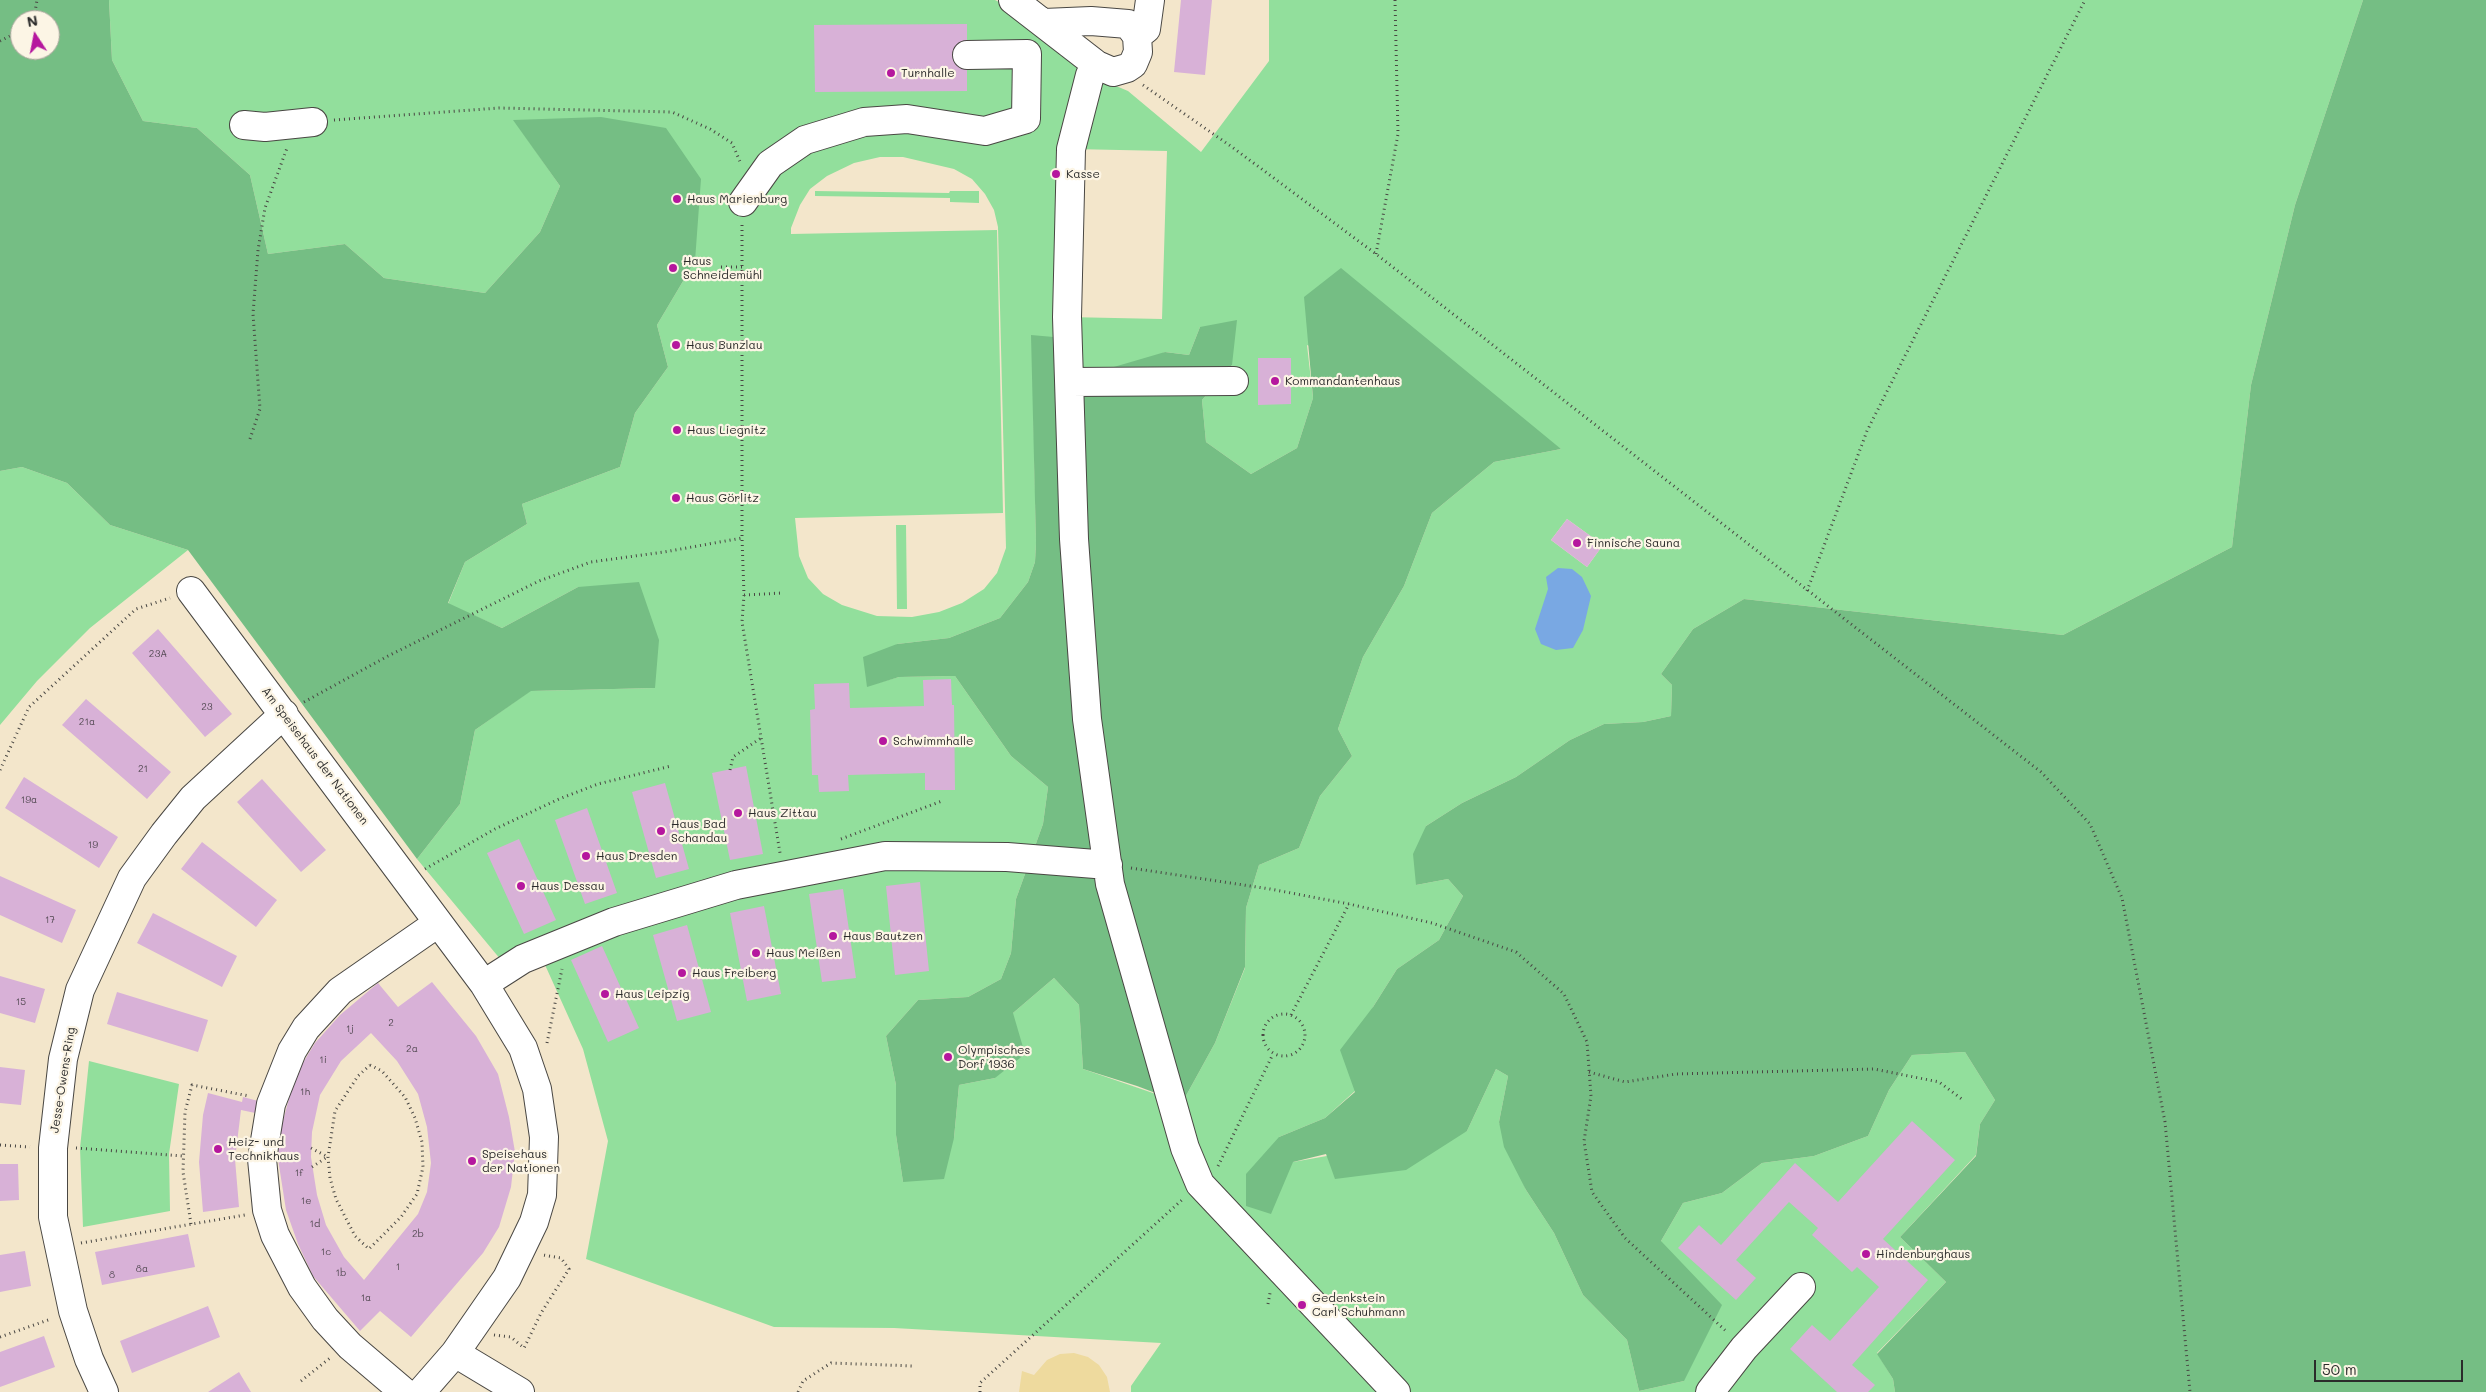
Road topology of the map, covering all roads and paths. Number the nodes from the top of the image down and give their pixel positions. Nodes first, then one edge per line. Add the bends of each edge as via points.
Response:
1 (1013, 0) edge
2 (1150, 0) edge
3 (1395, 0) edge
4 (2085, 0) edge
5 (1044, 23) junction
6 (1137, 36) junction
7 (967, 55) dead end
8 (1097, 65) junction
9 (1127, 68) junction
10 (314, 122) junction
11 (244, 125) dead end
12 (742, 202) junction
13 (1376, 254) junction
14 (721, 267) dead end
15 (742, 267) junction
16 (1234, 380) dead end
17 (1070, 382) junction
18 (726, 431) dead end
19 (742, 432) junction
20 (250, 439) dead end
21 (725, 498) dead end
22 (742, 498) junction
23 (742, 538) junction
24 (191, 591) joint
25 (1807, 591) junction
26 (782, 593) dead end
27 (744, 595) junction
28 (284, 714) junction
29 (761, 738) junction
30 (671, 766) dead end
31 (0, 770) edge
32 (730, 770) dead end
33 (942, 800) dead end
34 (835, 841) dead end
35 (1108, 865) junction
36 (784, 876) junction
37 (407, 880) junction
38 (1349, 904) junction
39 (438, 922) junction
40 (568, 941) junction
41 (484, 984) junction
42 (1290, 1015) junction
43 (545, 1052) dead end
44 (1273, 1054) junction
45 (1589, 1072) junction
46 (1963, 1100) dead end
47 (272, 1101) junction
48 (0, 1145) edge
49 (53, 1148) junction
50 (311, 1148) dead end
51 (183, 1156) junction
52 (328, 1157) junction
53 (312, 1167) dead end
54 (1200, 1184) junction
55 (233, 1217) dead end
56 (191, 1224) junction
57 (59, 1247) junction
58 (521, 1250) junction
59 (1801, 1287) dead end
60 (73, 1311) junction
61 (0, 1337) edge
62 (348, 1343) junction
63 (462, 1343) junction
64 (1744, 1348) junction
65 (914, 1366) dead end
66 (301, 1382) dead end
67 (104, 1392) edge
68 (404, 1392) edge
69 (421, 1392) edge
70 (520, 1392) edge
71 (798, 1392) edge
72 (980, 1392) edge
73 (1396, 1392) edge
74 (1710, 1392) edge
75 (2190, 1392) edge

1 - 5 street
2 - 6 street via 1146,29
3 - 13 path via 1398,134
4 - 25 path via 1867,431
5 - 6 street via 1112,21 1128,24
5 - 8 street
6 - 9 street via 1138,52 1133,64
7 - 12 street via 1027,54 1026,119 985,131 907,119 864,122 805,140 770,164
8 - 9 street via 1113,72
8 - 17 street via 1090,76 1072,148 1067,317
9 - 13 path via 1136,80
10 - 11 street via 265,127
10 - 12 path via 499,108 672,112 732,143 743,170
10 - 20 path via 288,143 266,208 258,250 253,314 260,409
12 - 15 path
13 - 25 path
14 - 15 path
15 - 19 path
16 - 17 street
17 - 35 street via 1074,539 1086,710
18 - 19 path
19 - 22 path
21 - 22 path
22 - 23 path
23 - 27 path
23 - 28 path via 591,562 539,581 380,660
24 - 28 street, Am Speisehaus der Nationen
24 - 31 path via 136,609 29,707
25 - 75 path via 2041,772 2090,824 2122,898 2165,1122
26 - 27 path
27 - 29 path via 742,622
28 - 37 street, Am Speisehaus der Nationen
28 - 49 street, Jesse-Owens-Ring via 193,798 132,878 80,990 64,1059
29 - 32 path via 733,757
29 - 36 path
30 - 37 path via 598,784 559,799 494,829
33 - 34 path
35 - 36 street via 1007,857 885,856
35 - 38 path
35 - 54 street via 1110,884 1185,1148
36 - 40 street via 736,885 614,922
37 - 39 street, Am Speisehaus der Nationen
38 - 42 path
38 - 45 path via 1432,923 1516,952 1564,994 1587,1042
39 - 41 street, Am Speisehaus der Nationen
39 - 47 street via 340,992 306,1028 292,1051
40 - 41 street via 523,959
40 - 43 path
41 - 58 street, Am Speisehaus der Nationen via 523,1048 537,1089 544,1137 542,1195
42 - 44 path via 1270,1018 1264,1026 1264,1042
42 - 44 path via 1303,1027 1303,1044 1296,1053 1284,1057
44 - 54 path via 1218,1167
45 - 46 path via 1625,1082 1676,1074 1874,1068 1939,1082
45 - 64 path via 1592,1096 1584,1141 1592,1192 1625,1238
47 - 51 path via 192,1085 186,1112
47 - 62 street via 262,1160 267,1210 275,1235 302,1287
48 - 49 path
49 - 51 path
49 - 57 street, Jesse-Owens-Ring via 53,1217
50 - 52 path
51 - 56 path
52 - 52 path via 335,1111 345,1094 370,1065 382,1071 405,1097 415,1118 422,1142 423,1167 417,1194 369,1250 355,1236 340,1208 330,1178
52 - 53 path
54 - 72 path via 980,1383
54 - 73 street
55 - 56 path
56 - 57 path
57 - 60 street, Jesse-Owens-Ring
58 - 63 street, Am Speisehaus der Nationen via 507,1278
58 - 63 path via 560,1258 569,1269 541,1313 524,1348 510,1337
59 - 64 street
60 - 61 path
60 - 67 street, Jesse-Owens-Ring
62 - 66 path
62 - 68 street
63 - 69 street, Am Speisehaus der Nationen
63 - 70 street
64 - 74 street
65 - 71 path via 831,1362 803,1381

